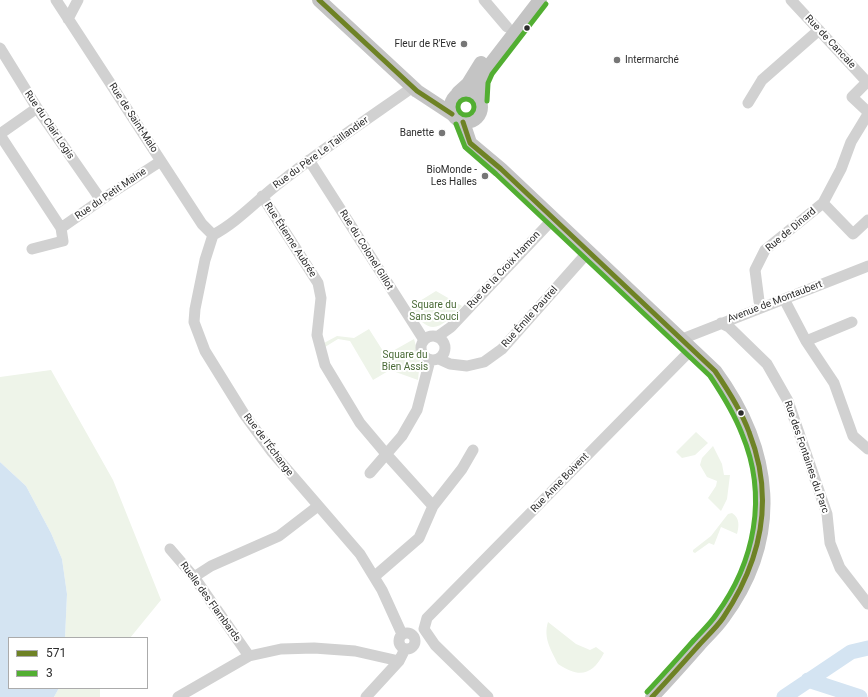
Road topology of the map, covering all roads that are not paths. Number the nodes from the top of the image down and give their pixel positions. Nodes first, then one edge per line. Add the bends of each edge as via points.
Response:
1 (56, 0) edge
2 (78, 0) edge
3 (319, 0) edge
4 (484, 0) edge
5 (528, 0) edge
6 (540, 0) edge
7 (791, 0) edge
8 (68, 19) junction
9 (507, 27) junction
10 (819, 30) junction
11 (0, 48) edge
12 (867, 82) edge
13 (415, 89) junction
14 (456, 95) junction
15 (480, 101) junction
16 (748, 103) dead end
17 (37, 108) junction
18 (868, 113) edge
19 (464, 118) junction
20 (0, 134) edge
21 (309, 160) junction
22 (161, 161) junction
23 (262, 196) junction
24 (101, 200) junction
25 (823, 203) junction
26 (553, 219) junction
27 (868, 220) edge
28 (61, 228) junction
29 (213, 235) junction
30 (32, 249) dead end
31 (588, 252) junction
32 (868, 266) edge
33 (784, 300) junction
34 (762, 307) junction
35 (852, 322) dead end
36 (721, 323) junction
37 (437, 337) junction
38 (682, 339) junction
39 (424, 340) junction
40 (806, 341) junction
41 (693, 349) junction
42 (434, 360) junction
43 (868, 449) edge
44 (472, 450) dead end
45 (387, 455) junction
46 (370, 473) dead end
47 (318, 506) junction
48 (434, 506) junction
49 (170, 549) dead end
50 (375, 576) junction
51 (194, 577) junction
52 (868, 604) edge
53 (426, 624) junction
54 (408, 640) junction
55 (433, 641) junction
56 (249, 656) junction
57 (399, 661) junction
58 (178, 697) edge
59 (366, 697) edge
60 (488, 697) edge
61 (652, 697) edge

1 - 8 street, Rue de Saint-Malo
2 - 8 street
3 - 13 main road
4 - 9 street
5 - 9 main road
6 - 15 main road via 486,70
7 - 10 street, Rue de Cancale
8 - 22 street, Rue de Saint-Malo
9 - 14 main road via 468,84
10 - 12 street, Rue de Cancale
10 - 16 street via 762,80
11 - 17 street, Rue du Clair Logis
12 - 18 street via 852,97
13 - 14 main road via 427,94
13 - 19 main road
13 - 21 street, Rue du Père Le Taillandier
14 - 15 main road via 468,91
14 - 19 main road via 451,102
15 - 19 main road via 481,111
17 - 20 street
17 - 24 street, Rue du Clair Logis
18 - 25 street, Rue de Dinard via 851,142 841,169
19 - 26 main road via 470,142
20 - 28 street
21 - 23 street, Rue du Père Le Taillandier
21 - 39 street, Rue du Colonel Gillot
22 - 24 street, Rue du Petit Maine
22 - 29 street, Rue de Saint-Malo via 202,224
23 - 29 street, Rue du Père Le Taillandier via 223,230
23 - 45 street, Rue Étienne Aubrée via 318,283 321,298 318,335 325,365 360,423
24 - 28 street, Rue du Petit Maine
25 - 27 street via 853,234
25 - 34 street, Rue de Dinard via 765,250 755,270
26 - 31 main road
26 - 37 street, Rue de la Croix Hamon via 451,327
28 - 30 street via 62,241
29 - 47 street, Rue de l'Échange via 195,309 194,322 198,334 205,351 244,414
31 - 38 main road
31 - 42 street, Rue Émile Pautrel via 502,349 484,362 467,366
32 - 33 street, Avenue de Montaubert
33 - 34 street, Avenue de Montaubert
33 - 40 street
34 - 36 street, Avenue de Montaubert
35 - 40 street
36 - 38 street, Avenue de Montaubert
36 - 52 street, Rue des Fontaines du Parc via 729,327 767,364 788,401 827,514 830,543 840,568
37 - 39 street
37 - 42 street via 442,340 445,348 442,356
38 - 41 main road
39 - 42 street via 421,352 423,356
40 - 43 street via 834,383 853,436
41 - 53 street, Rue Anne Boivent
41 - 61 main road via 715,371 743,414 761,470 762,526 753,566 743,588 723,619
42 - 45 street via 417,410
44 - 48 street via 462,469
45 - 46 street
45 - 48 street, Rue Étienne Aubrée
47 - 50 street, Rue de l'Échange via 360,554
47 - 51 street via 279,536 211,566
48 - 50 street via 418,538
49 - 51 street, Ruelle des Flambards
50 - 54 street, Rue de l'Échange
51 - 56 street, Ruelle des Flambards
53 - 54 street
53 - 55 street
54 - 55 street
54 - 57 street
55 - 60 street
56 - 57 street via 281,649 314,648 355,651
56 - 58 street
57 - 59 street

